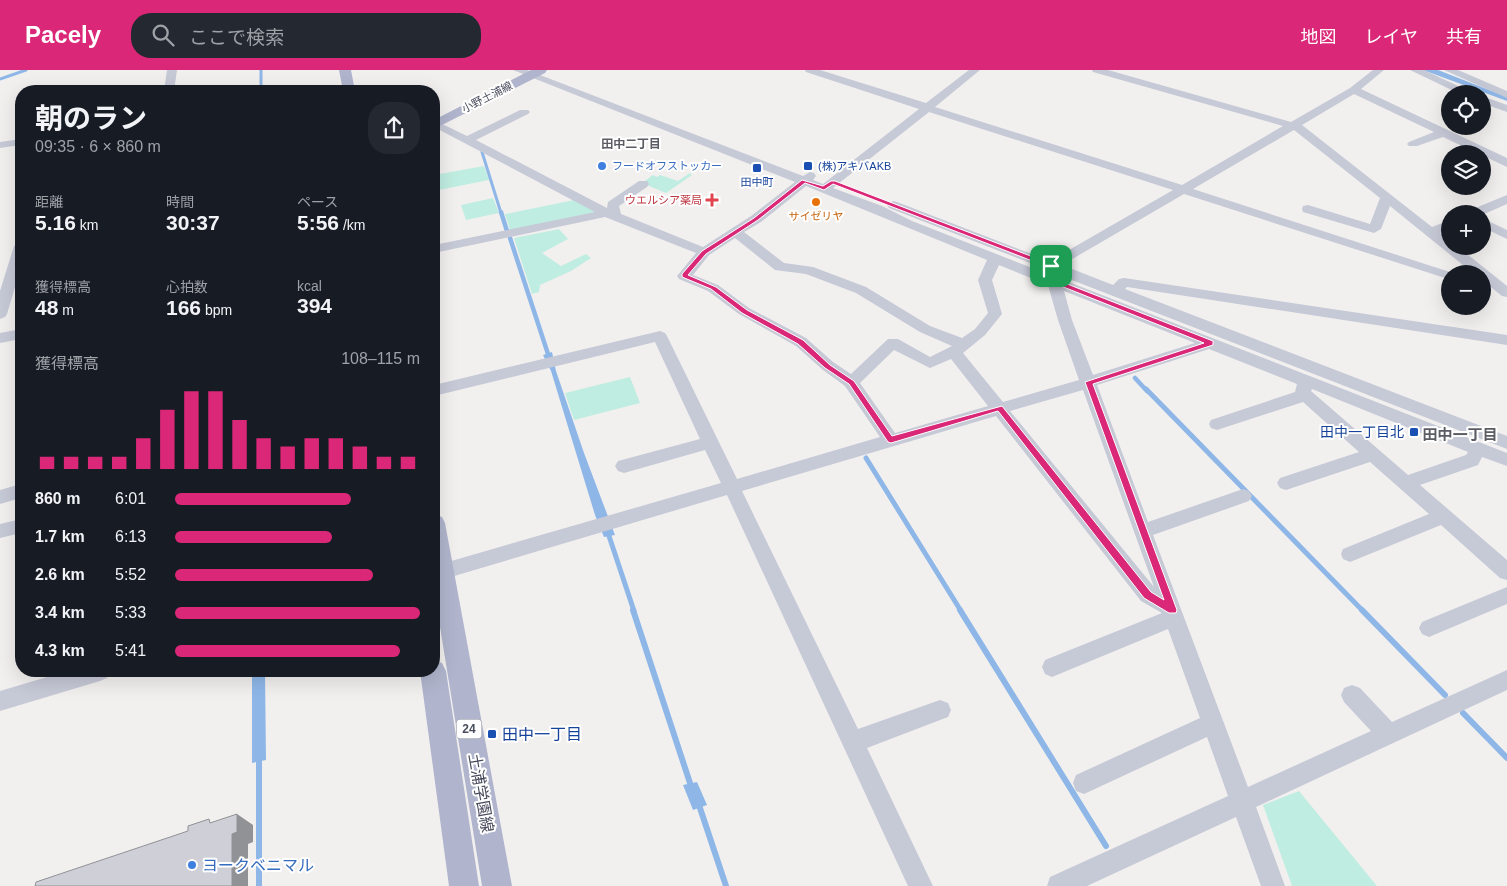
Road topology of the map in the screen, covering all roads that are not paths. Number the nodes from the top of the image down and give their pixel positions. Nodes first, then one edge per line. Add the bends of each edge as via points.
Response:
1 (172, 70) edge
2 (345, 70) edge
3 (351, 70) edge
4 (546, 70) edge
5 (810, 70) edge
6 (975, 70) edge
7 (1097, 70) edge
8 (1378, 70) edge
9 (1415, 70) edge
10 (1449, 70) edge
11 (530, 72) edge
12 (169, 85) edge
13 (346, 85) edge
14 (348, 85) edge
15 (1449, 85) edge
16 (1354, 90) junction
17 (1507, 94) edge
18 (1491, 103) edge
19 (927, 108) junction
20 (1507, 110) edge
21 (524, 112) dead end
22 (440, 121) edge
23 (1293, 125) junction
24 (440, 127) edge
25 (1441, 132) edge
26 (1441, 134) edge
27 (1447, 135) edge
28 (468, 140) junction
29 (15, 143) edge
30 (1413, 144) dead end
31 (0, 145) edge
32 (1507, 163) edge
33 (809, 178) junction
34 (643, 184) dead end
35 (828, 185) junction
36 (1181, 189) junction
37 (1386, 197) junction
38 (1507, 199) edge
39 (1491, 206) edge
40 (1308, 209) dead end
41 (610, 214) junction
42 (1491, 227) edge
43 (1441, 228) edge
44 (736, 232) junction
45 (1430, 232) junction
46 (1507, 235) edge
47 (440, 249) edge
48 (704, 252) junction
49 (995, 258) junction
50 (15, 267) edge
51 (1441, 272) edge
52 (1052, 274) junction
53 (1491, 289) edge
54 (1115, 291) junction
55 (1507, 293) edge
56 (0, 314) edge
57 (15, 335) edge
58 (0, 338) edge
59 (1507, 340) edge
60 (1211, 343) junction
61 (959, 348) junction
62 (851, 382) junction
63 (1089, 382) junction
64 (1305, 388) junction
65 (440, 389) edge
66 (1000, 408) junction
67 (1217, 424) dead end
68 (891, 440) junction
69 (711, 442) junction
70 (1507, 443) edge
71 (1478, 449) junction
72 (1373, 454) junction
73 (1507, 460) edge
74 (624, 466) dead end
75 (1286, 484) dead end
76 (1405, 484) junction
77 (732, 486) junction
78 (15, 492) edge
79 (0, 496) edge
80 (1243, 496) dead end
81 (1443, 516) junction
82 (15, 527) edge
83 (0, 531) edge
84 (1143, 531) junction
85 (1350, 554) dead end
86 (1507, 572) edge
87 (440, 577) edge
88 (1507, 595) edge
89 (440, 598) edge
90 (440, 605) edge
91 (1174, 614) junction
92 (1429, 628) dead end
93 (1052, 667) dead end
94 (67, 677) edge
95 (434, 677) edge
96 (1507, 680) edge
97 (1352, 695) dead end
98 (0, 701) edge
99 (940, 710) dead end
100 (1214, 723) junction
101 (1390, 734) junction
102 (853, 742) junction
103 (1084, 783) dead end
104 (1242, 803) junction
105 (464, 886) edge
106 (482, 886) edge
107 (497, 886) edge
108 (921, 886) edge
109 (1059, 886) edge
110 (1273, 886) edge

1 - 12 street
2 - 13 main road
3 - 14 main road
4 - 33 street
5 - 19 street
6 - 19 street
7 - 23 street
8 - 16 street
9 - 15 street
10 - 17 street
11 - 22 main road, 小野土浦線
11 - 33 street
16 - 23 street
16 - 25 street
18 - 20 street
19 - 35 street
19 - 36 street
21 - 28 street
23 - 36 street
23 - 37 street via 1301,128
24 - 28 street
26 - 30 street
27 - 32 street
28 - 41 street
29 - 31 street
33 - 35 street
33 - 44 street
34 - 41 street via 612,205
35 - 49 street
35 - 52 street
36 - 51 street
36 - 52 street
37 - 40 street via 1374,229
37 - 45 street
38 - 39 street
41 - 47 street
41 - 48 street
42 - 46 street
43 - 45 street
44 - 48 street
44 - 61 street via 780,267 808,270 861,290
45 - 55 street
48 - 62 street via 684,276 713,288 744,311 800,342
49 - 52 street
49 - 61 street via 985,280 995,314 980,332
50 - 56 street
52 - 54 street
52 - 60 street
52 - 63 street via 1065,320
53 - 55 street
54 - 59 street via 1124,282
54 - 70 street
57 - 58 street
60 - 63 street
60 - 64 street
61 - 62 street via 930,363 893,343 878,355 866,372
61 - 66 street
62 - 68 street
63 - 66 street
63 - 84 street
64 - 67 street
64 - 71 street
64 - 72 street
65 - 69 street via 660,336
66 - 68 street
66 - 91 street via 1148,595
68 - 77 street
69 - 74 street
69 - 77 street
71 - 73 street
71 - 76 street via 1472,460
72 - 75 street
72 - 76 street
76 - 81 street
77 - 87 street
77 - 102 street
78 - 79 street
80 - 84 street
81 - 85 street
81 - 86 street
82 - 83 street
84 - 91 street
88 - 92 street
89 - 107 main road, 土浦学園線 / 24
90 - 106 main road, 24
91 - 93 street
91 - 100 street
94 - 98 street
95 - 105 main road, 土浦学園線 / 24
96 - 101 street
97 - 101 street
99 - 102 street
100 - 103 street
100 - 104 street
101 - 104 street
102 - 108 street
104 - 109 street
104 - 110 street

